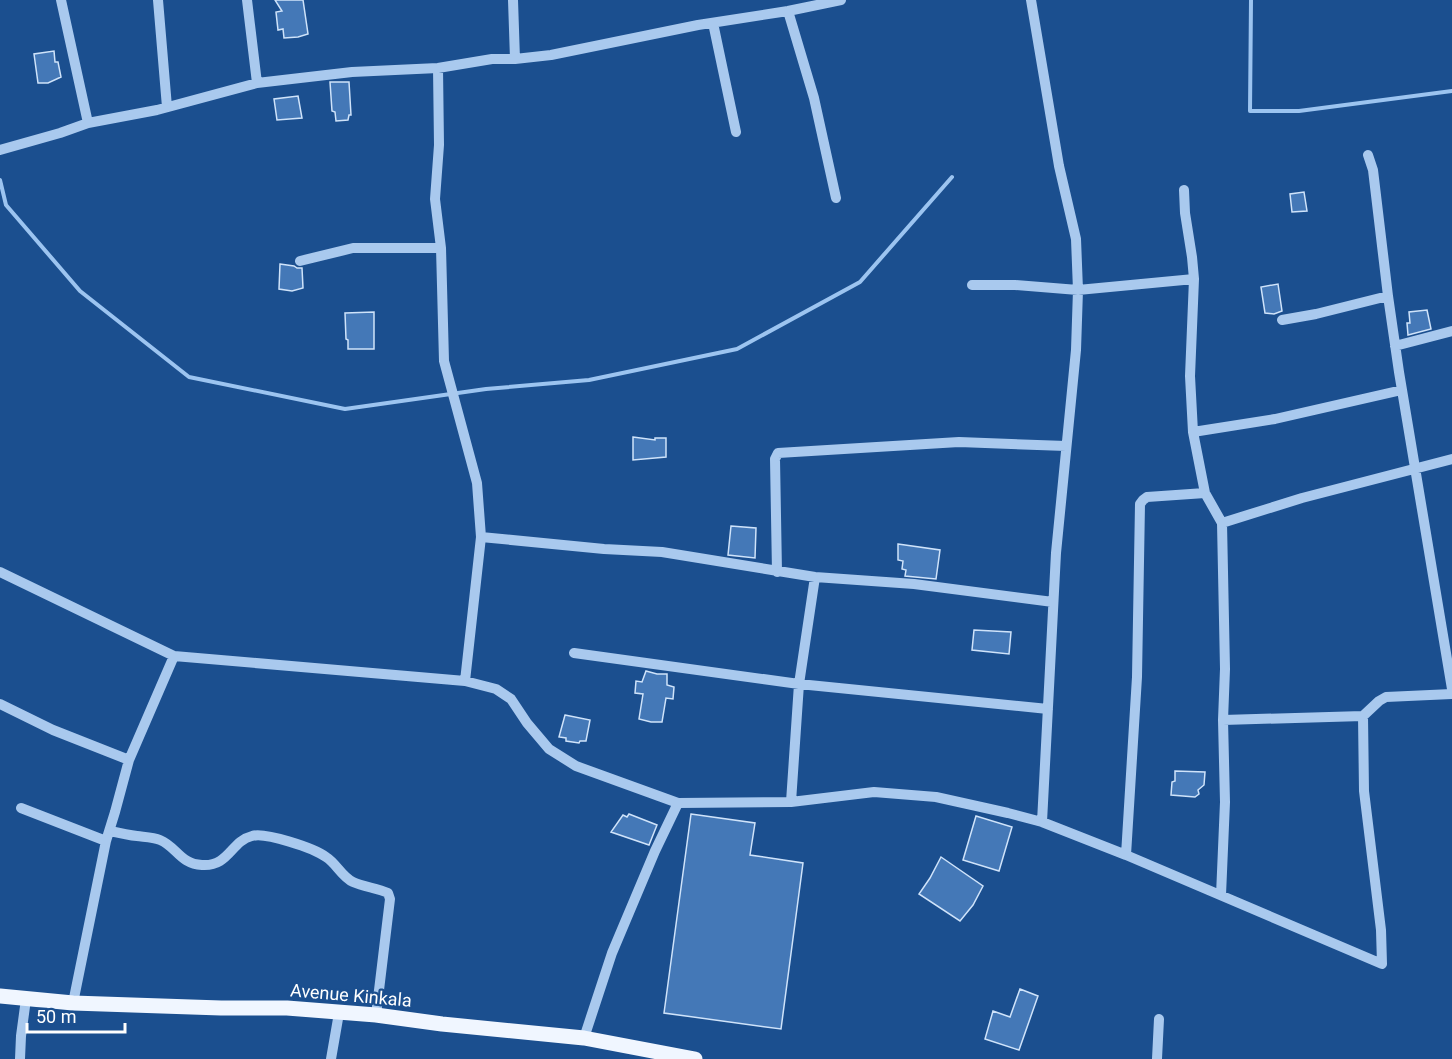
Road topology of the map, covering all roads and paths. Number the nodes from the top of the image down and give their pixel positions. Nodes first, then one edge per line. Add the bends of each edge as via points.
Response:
1 (61, 0) edge
2 (158, 0) edge
3 (248, 0) edge
4 (513, 0) edge
5 (842, 0) edge
6 (1031, 0) edge
7 (789, 11) junction
8 (713, 22) junction
9 (515, 59) junction
10 (438, 68) junction
11 (257, 83) junction
12 (167, 107) junction
13 (88, 123) junction
14 (736, 132) dead end
15 (0, 150) edge
16 (1368, 155) dead end
17 (1185, 190) dead end
18 (836, 198) dead end
19 (441, 248) junction
20 (300, 261) dead end
21 (1194, 279) junction
22 (972, 285) dead end
23 (1078, 290) junction
24 (1388, 296) junction
25 (1282, 320) dead end
26 (1452, 332) edge
27 (1395, 346) junction
28 (1402, 390) junction
29 (1193, 432) junction
30 (1066, 447) junction
31 (1452, 459) edge
32 (1414, 468) junction
33 (1205, 493) junction
34 (1222, 523) junction
35 (481, 537) junction
36 (0, 572) edge
37 (777, 572) junction
38 (815, 577) junction
39 (1053, 602) junction
40 (574, 653) dead end
41 (174, 656) junction
42 (465, 681) junction
43 (799, 684) junction
44 (1452, 689) edge
45 (1452, 694) edge
46 (0, 704) edge
47 (1048, 710) junction
48 (1363, 716) junction
49 (1223, 720) junction
50 (129, 760) junction
51 (791, 802) junction
52 (678, 803) junction
53 (21, 808) dead end
54 (1042, 822) junction
55 (108, 836) junction
56 (1126, 855) junction
57 (1221, 895) junction
58 (0, 996) edge
59 (26, 999) junction
60 (73, 1003) junction
61 (339, 1013) junction
62 (376, 1016) junction
63 (1159, 1019) dead end
64 (584, 1038) junction
65 (20, 1059) edge
66 (331, 1059) edge
67 (695, 1059) edge
68 (1157, 1059) edge

1 - 13 street
2 - 12 street
3 - 11 street
4 - 9 street
5 - 7 street
6 - 23 street via 1059,166 1076,238
7 - 8 street
7 - 18 street via 814,98
8 - 9 street
8 - 14 street
9 - 10 street
10 - 11 street via 351,72
10 - 19 street via 435,199
11 - 12 street
12 - 13 street
13 - 15 street
16 - 24 street
17 - 21 street
19 - 20 street via 352,248
19 - 35 street via 444,361 477,483
21 - 23 street
21 - 29 street via 1190,376
22 - 23 street
23 - 30 street
24 - 25 street
24 - 27 street
26 - 27 street
27 - 28 street
28 - 29 street via 1275,419
28 - 32 street
29 - 33 street
30 - 37 street via 959,442 778,453
30 - 39 street
31 - 32 street
32 - 34 street
32 - 44 street
33 - 34 street
33 - 56 street via 1147,497 1140,504 1137,678
34 - 49 street
35 - 37 street via 662,552
35 - 42 street
36 - 41 street
37 - 38 street
38 - 39 street via 914,584
38 - 43 street
39 - 47 street
40 - 43 street
41 - 42 street
41 - 50 street
42 - 52 street via 496,689 511,699 549,749 576,766
43 - 47 street
43 - 51 street
45 - 48 street via 1386,697
46 - 50 street
47 - 54 street
48 - 49 street
48 - 57 street via 1364,791 1382,964
49 - 57 street
50 - 55 street
51 - 52 street
51 - 54 street via 874,792 936,797
52 - 64 street via 612,953
53 - 55 street
54 - 56 street
55 - 60 street
55 - 62 street via 158,839 188,861 212,866 248,836 270,837 311,848 327,857 352,881 388,893
56 - 57 street
58 - 59 main road, Avenue Kinkala
59 - 60 main road, Avenue Kinkala
59 - 65 street
60 - 61 main road, Avenue Kinkala via 287,1008
61 - 62 main road, Avenue Kinkala
61 - 66 street
62 - 64 main road, Avenue Kinkala
63 - 68 street
64 - 67 main road, Avenue Kinkala

